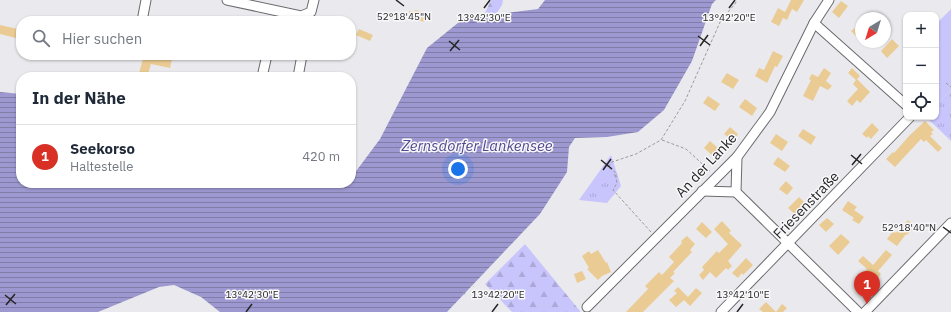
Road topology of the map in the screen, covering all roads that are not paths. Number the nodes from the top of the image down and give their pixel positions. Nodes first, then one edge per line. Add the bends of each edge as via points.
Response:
1 (146, 0) edge
2 (227, 0) edge
3 (314, 0) edge
4 (829, 0) edge
5 (277, 11) junction
6 (143, 16) edge
7 (276, 16) edge
8 (301, 16) edge
9 (310, 16) edge
10 (814, 23) junction
11 (266, 60) edge
12 (301, 60) edge
13 (263, 72) edge
14 (299, 72) edge
15 (903, 102) edge
16 (907, 120) edge
17 (737, 157) junction
18 (702, 191) junction
19 (736, 192) junction
20 (951, 223) edge
21 (787, 244) junction
22 (587, 307) dead end
23 (721, 312) edge
24 (858, 312) edge
25 (865, 312) edge

1 - 6 street
2 - 5 street
3 - 9 street
4 - 10 street, An der Lanke
5 - 7 street
5 - 8 street
10 - 15 street
10 - 17 street, An der Lanke via 770,112
11 - 13 street
12 - 14 street
16 - 21 street, Friesenstraße
17 - 18 street, An der Lanke
17 - 19 street
18 - 19 street
18 - 22 street, An der Lanke
19 - 21 street
20 - 25 street
21 - 23 street, Friesenstraße
21 - 24 street

